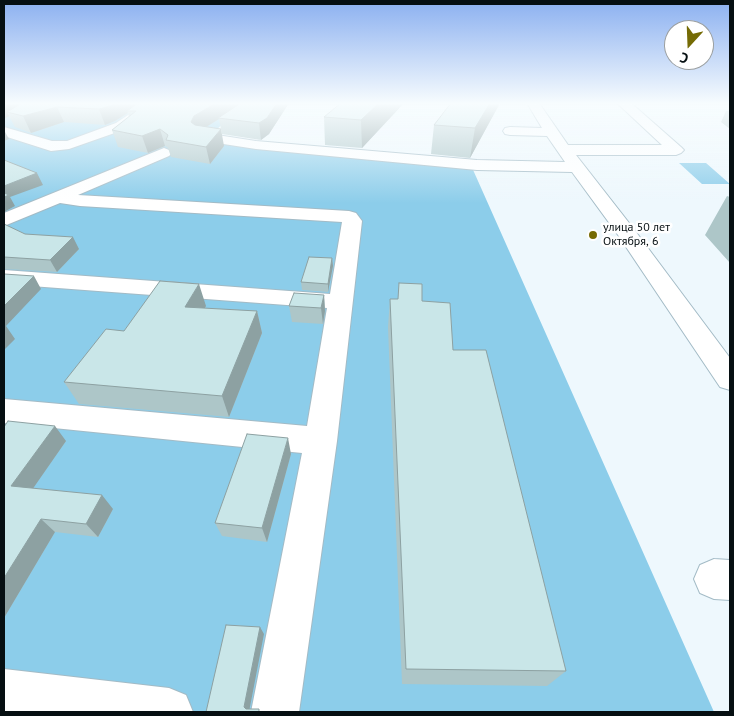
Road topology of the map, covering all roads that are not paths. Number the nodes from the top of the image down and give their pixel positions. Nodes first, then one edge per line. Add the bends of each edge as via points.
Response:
1 (30, 136) edge
2 (93, 136) edge
3 (205, 136) edge
4 (554, 136) edge
5 (661, 136) edge
6 (164, 153) dead end
7 (570, 158) junction
8 (57, 197) junction
9 (4, 220) edge
10 (4, 277) edge
11 (340, 302) junction
12 (730, 379) edge
13 (4, 411) edge
14 (322, 441) junction
15 (4, 693) edge
16 (168, 712) edge
17 (276, 712) edge

1 - 2 street via 51,146 69,145
3 - 7 street via 256,145 477,165
4 - 7 street
5 - 7 street via 676,150
6 - 8 street
7 - 12 street
8 - 9 street
8 - 11 street via 80,202 349,217 352,221
10 - 11 street
11 - 14 street
13 - 14 street
14 - 17 street
15 - 16 street

